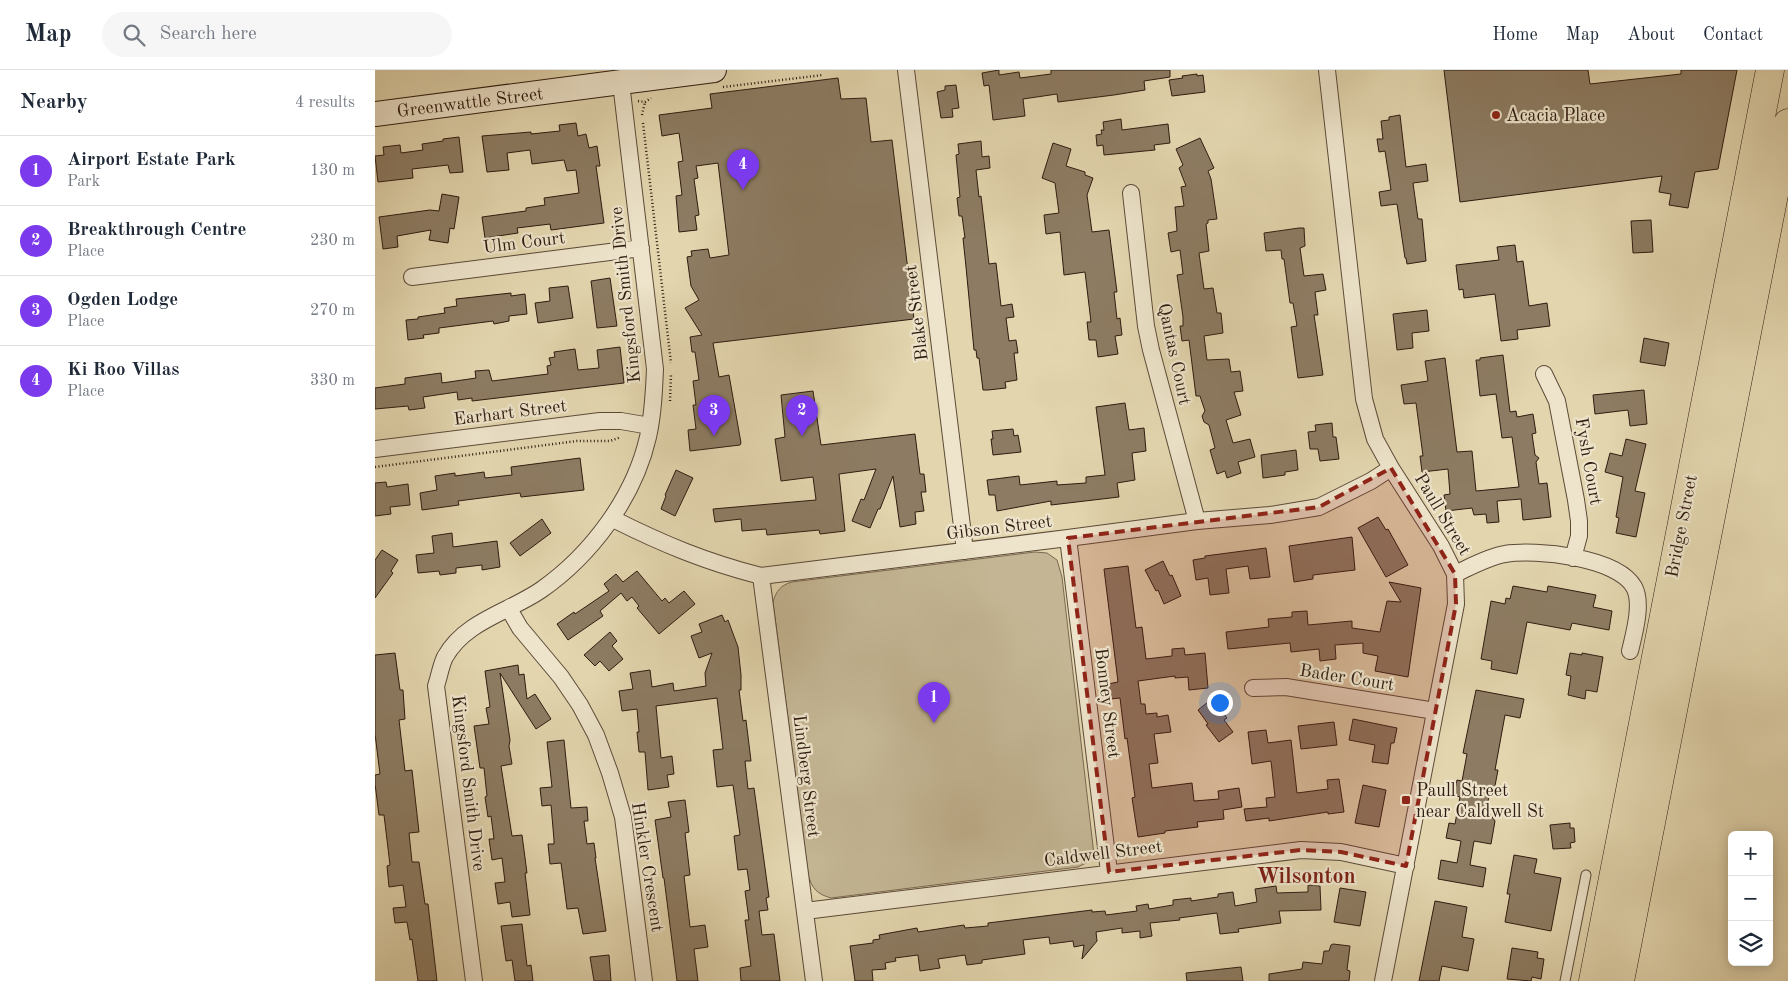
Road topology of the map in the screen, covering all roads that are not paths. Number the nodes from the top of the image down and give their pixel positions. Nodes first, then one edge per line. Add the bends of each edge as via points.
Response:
1 (906, 70) edge
2 (1327, 70) edge
3 (1770, 70) edge
4 (718, 78) edge
5 (621, 83) junction
6 (375, 114) edge
7 (1788, 122) edge
8 (1131, 193) dead end
9 (641, 248) junction
10 (412, 277) dead end
11 (1544, 374) dead end
12 (651, 426) junction
13 (375, 449) edge
14 (1391, 468) junction
15 (613, 519) junction
16 (1197, 521) junction
17 (1068, 538) junction
18 (965, 551) junction
19 (1573, 558) junction
20 (1455, 574) junction
21 (761, 576) junction
22 (509, 609) junction
23 (1630, 651) dead end
24 (1253, 688) dead end
25 (1435, 711) junction
26 (1623, 827) junction
27 (1649, 832) junction
28 (1406, 866) junction
29 (1109, 872) junction
30 (1586, 874) dead end
31 (805, 911) junction
32 (474, 981) edge
33 (644, 981) edge
34 (814, 981) edge
35 (1383, 981) edge
36 (1565, 981) edge
37 (1593, 981) edge
38 (1620, 981) edge

1 - 18 street, Blake Street
2 - 14 street, Paull Street via 1364,399 1375,438
3 - 26 highway, Bridge Street
4 - 5 main road, Greenwattle Street
5 - 6 main road, Greenwattle Street
5 - 9 street, Kingsford Smith Drive
7 - 27 highway, Bridge Street
8 - 16 street, Qantas Court via 1146,326
9 - 10 street, Ulm Court
9 - 12 street, Kingsford Smith Drive via 655,369
11 - 19 street, Fysh Court via 1557,401 1576,500 1579,536
12 - 13 street, Earhart Street via 600,421
12 - 15 street, Kingsford Smith Drive via 634,477
14 - 16 street, Gibson Street via 1319,506 1270,515
14 - 20 street, Paull Street
15 - 21 street, Gibson Street via 672,548
15 - 22 street, Kingsford Smith Drive via 568,567 541,590
16 - 17 street, Gibson Street
17 - 18 street, Gibson Street
17 - 29 street, Bonney Street
18 - 21 street, Gibson Street
19 - 20 street via 1534,552 1503,554
19 - 23 street via 1604,564 1635,587 1637,622
20 - 25 street, Paull Street via 1456,604
21 - 31 street, Lindberg Street
22 - 32 street, Kingsford Smith Drive via 463,635 445,657 436,686
22 - 33 street, Hinkler Crescent via 580,705 602,750 623,817
24 - 25 street, Bader Court via 1286,688
25 - 28 street, Paull Street
26 - 27 highway
26 - 37 highway, Bridge Street
27 - 38 highway, Bridge Street
28 - 29 street, Caldwell Street via 1341,852 1301,850
28 - 35 street, Paull Street
29 - 31 street, Caldwell Street
30 - 36 lane
31 - 34 street, Lindberg Street

